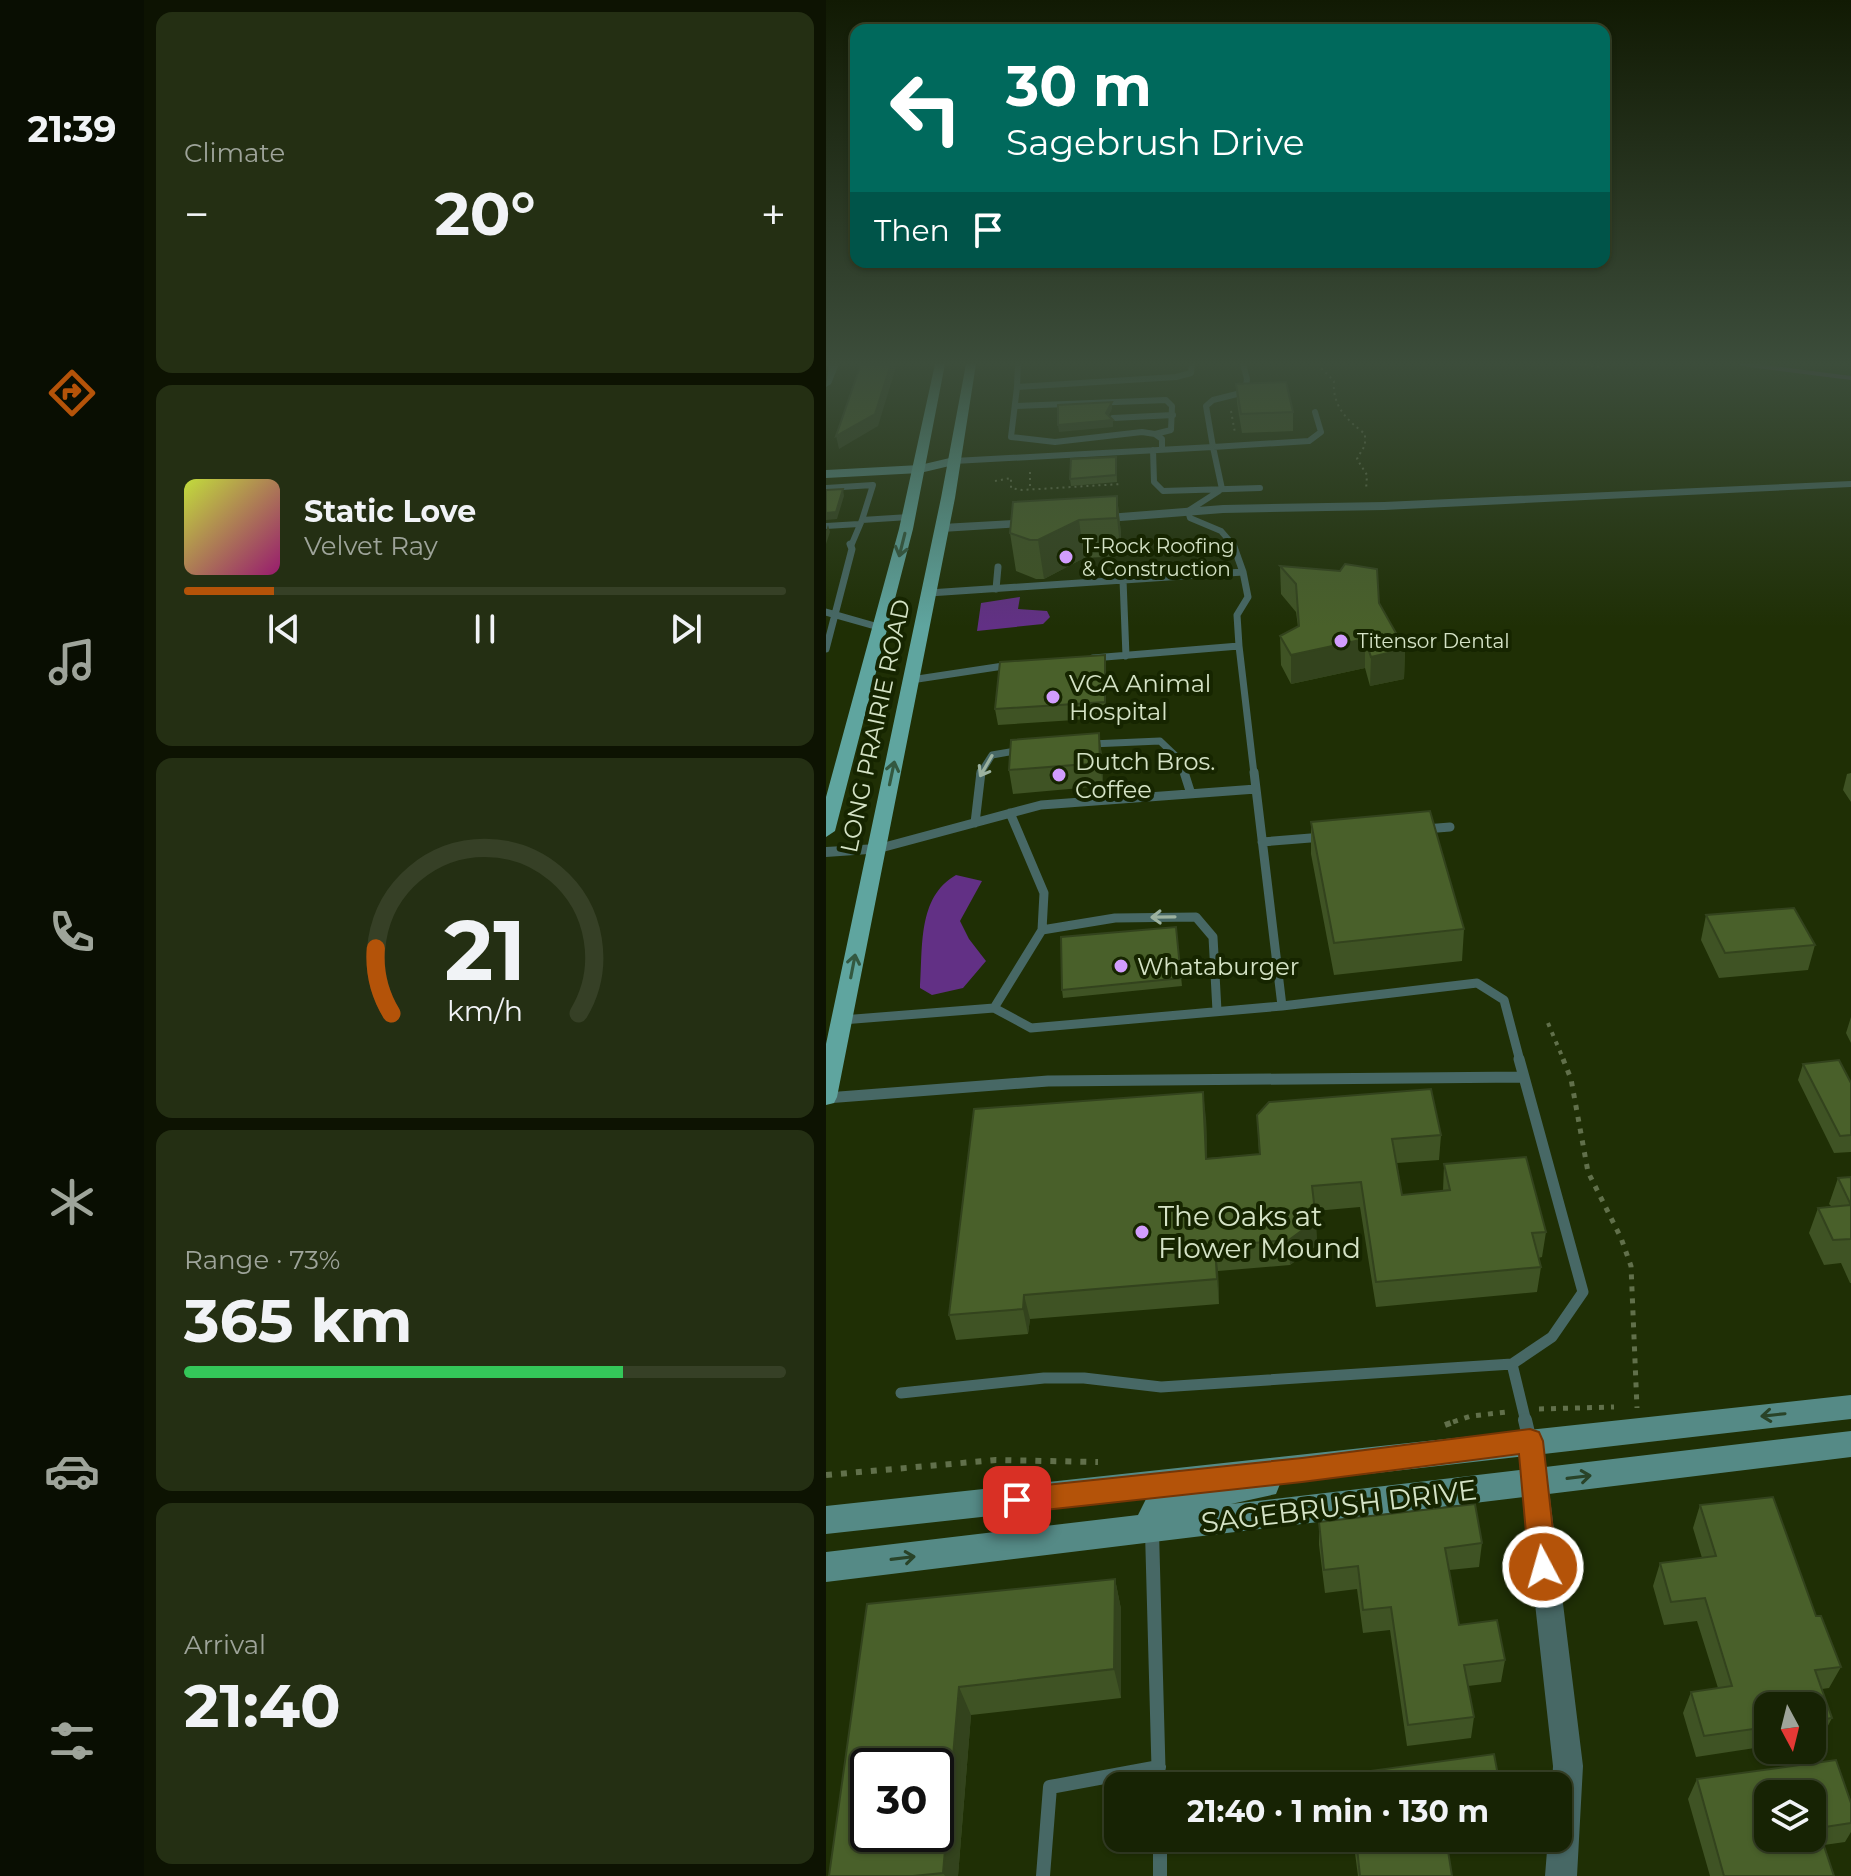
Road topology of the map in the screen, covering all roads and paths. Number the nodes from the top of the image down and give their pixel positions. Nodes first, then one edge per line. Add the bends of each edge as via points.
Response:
1 (922, 452) edge
2 (956, 452) edge
3 (1125, 452) edge
4 (1153, 452) edge
5 (1214, 452) edge
6 (1361, 452) edge
7 (954, 461) junction
8 (826, 463) edge
9 (920, 463) junction
10 (1030, 466) dead end
11 (826, 474) edge
12 (995, 481) dead end
13 (1121, 484) dead end
14 (1851, 484) edge
15 (826, 488) edge
16 (1260, 488) dead end
17 (1030, 489) junction
18 (1222, 489) junction
19 (1367, 492) dead end
20 (1188, 511) junction
21 (909, 517) junction
22 (1087, 519) edge
23 (860, 522) junction
24 (1047, 522) edge
25 (826, 526) edge
26 (942, 528) junction
27 (998, 567) dead end
28 (1243, 572) junction
29 (1123, 580) junction
30 (996, 589) junction
31 (929, 593) junction
32 (826, 612) edge
33 (836, 615) junction
34 (882, 628) junction
35 (1239, 646) junction
36 (826, 649) edge
37 (1126, 656) junction
38 (1076, 659) edge
39 (1019, 664) edge
40 (911, 680) junction
41 (1087, 745) edge
42 (1030, 749) edge
43 (1256, 789) junction
44 (1191, 794) junction
45 (1010, 813) junction
46 (975, 823) junction
47 (1450, 827) dead end
48 (1419, 829) edge
49 (826, 831) edge
50 (1341, 836) edge
51 (1262, 842) junction
52 (877, 849) junction
53 (826, 852) edge
54 (1042, 930) junction
55 (1282, 1006) junction
56 (994, 1008) junction
57 (1217, 1011) junction
58 (842, 1020) junction
59 (1548, 1023) dead end
60 (1524, 1077) junction
61 (826, 1098) edge
62 (1512, 1364) junction
63 (901, 1393) dead end
64 (1649, 1407) dead end
65 (1851, 1407) edge
66 (1637, 1408) junction
67 (1523, 1411) junction
68 (1435, 1426) dead end
69 (1530, 1441) junction
70 (1851, 1444) edge
71 (1110, 1462) dead end
72 (1302, 1470) junction
73 (826, 1475) edge
74 (1534, 1483) junction
75 (826, 1520) edge
76 (1152, 1528) junction
77 (826, 1567) edge
78 (1159, 1767) junction
79 (1159, 1772) edge
80 (1160, 1852) edge
81 (1043, 1876) edge
82 (1160, 1876) edge
83 (1561, 1876) edge

1 - 9 main road, LONG PRAIRIE ROAD
2 - 7 main road, LONG PRAIRIE ROAD
3 - 7 lane
4 - 18 lane via 1154,482 1163,491
5 - 18 lane
6 - 19 path via 1357,459 1367,475
7 - 9 street
7 - 26 main road, LONG PRAIRIE ROAD
8 - 9 street
9 - 11 street
9 - 21 main road, LONG PRAIRIE ROAD
10 - 17 path
12 - 17 path via 1011,478 1011,488
13 - 17 path
14 - 20 street
15 - 23 lane via 873,485
16 - 18 lane
18 - 20 lane
20 - 22 street
20 - 28 lane via 1190,518 1223,529 1233,539
21 - 23 lane
21 -> 34 main road, LONG PRAIRIE ROAD
23 - 25 lane
23 - 33 lane via 850,543
24 - 26 street
26 - 31 main road, LONG PRAIRIE ROAD
27 - 30 lane
28 - 29 lane
28 - 35 lane via 1248,597 1237,615
29 - 30 lane
29 - 37 lane
30 - 31 lane
31 - 40 main road, LONG PRAIRIE ROAD
32 - 33 lane
33 - 34 lane
33 - 36 lane
34 - 49 main road, LONG PRAIRIE ROAD
35 - 37 lane
35 - 43 lane
37 - 38 lane
39 - 40 lane
52 -> 40 main road, LONG PRAIRIE ROAD
41 - 44 lane via 1160,741 1180,760
42 -> 46 lane via 992,755 979,775
43 - 44 lane
43 - 51 lane
44 - 45 lane via 1041,805
45 - 46 lane
45 - 54 lane via 1044,893
46 - 52 lane
47 - 48 lane
50 - 51 lane
51 - 55 lane
52 - 53 street
58 -> 52 main road, LONG PRAIRIE ROAD
54 - 56 lane
57 -> 54 lane via 1213,937 1196,917 1115,918
55 - 57 lane
55 - 60 lane via 1477,983 1504,1000
56 - 57 lane via 1031,1028
56 - 58 lane
58 - 61 main road, LONG PRAIRIE ROAD
59 - 66 path via 1571,1079 1588,1172 1631,1266
60 - 61 lane via 1048,1081
60 - 62 lane via 1583,1292 1552,1337
62 - 63 lane via 1161,1387 1044,1378
62 - 67 lane
64 - 66 path
65 -> 69 street, SAGEBRUSH DRIVE
66 - 67 path
67 - 68 path
67 - 69 lane
69 - 72 street, SAGEBRUSH DRIVE
69 - 74 street
74 -> 70 street, SAGEBRUSH DRIVE
71 - 73 path via 1021,1458
72 - 75 street, SAGEBRUSH DRIVE
72 - 76 street via 1281,1482 1167,1502 1153,1511
74 - 76 street, SAGEBRUSH DRIVE
74 - 83 street via 1568,1766
77 -> 76 street, SAGEBRUSH DRIVE
76 - 78 lane
78 - 79 lane
78 - 81 lane via 1050,1787
80 - 82 lane

